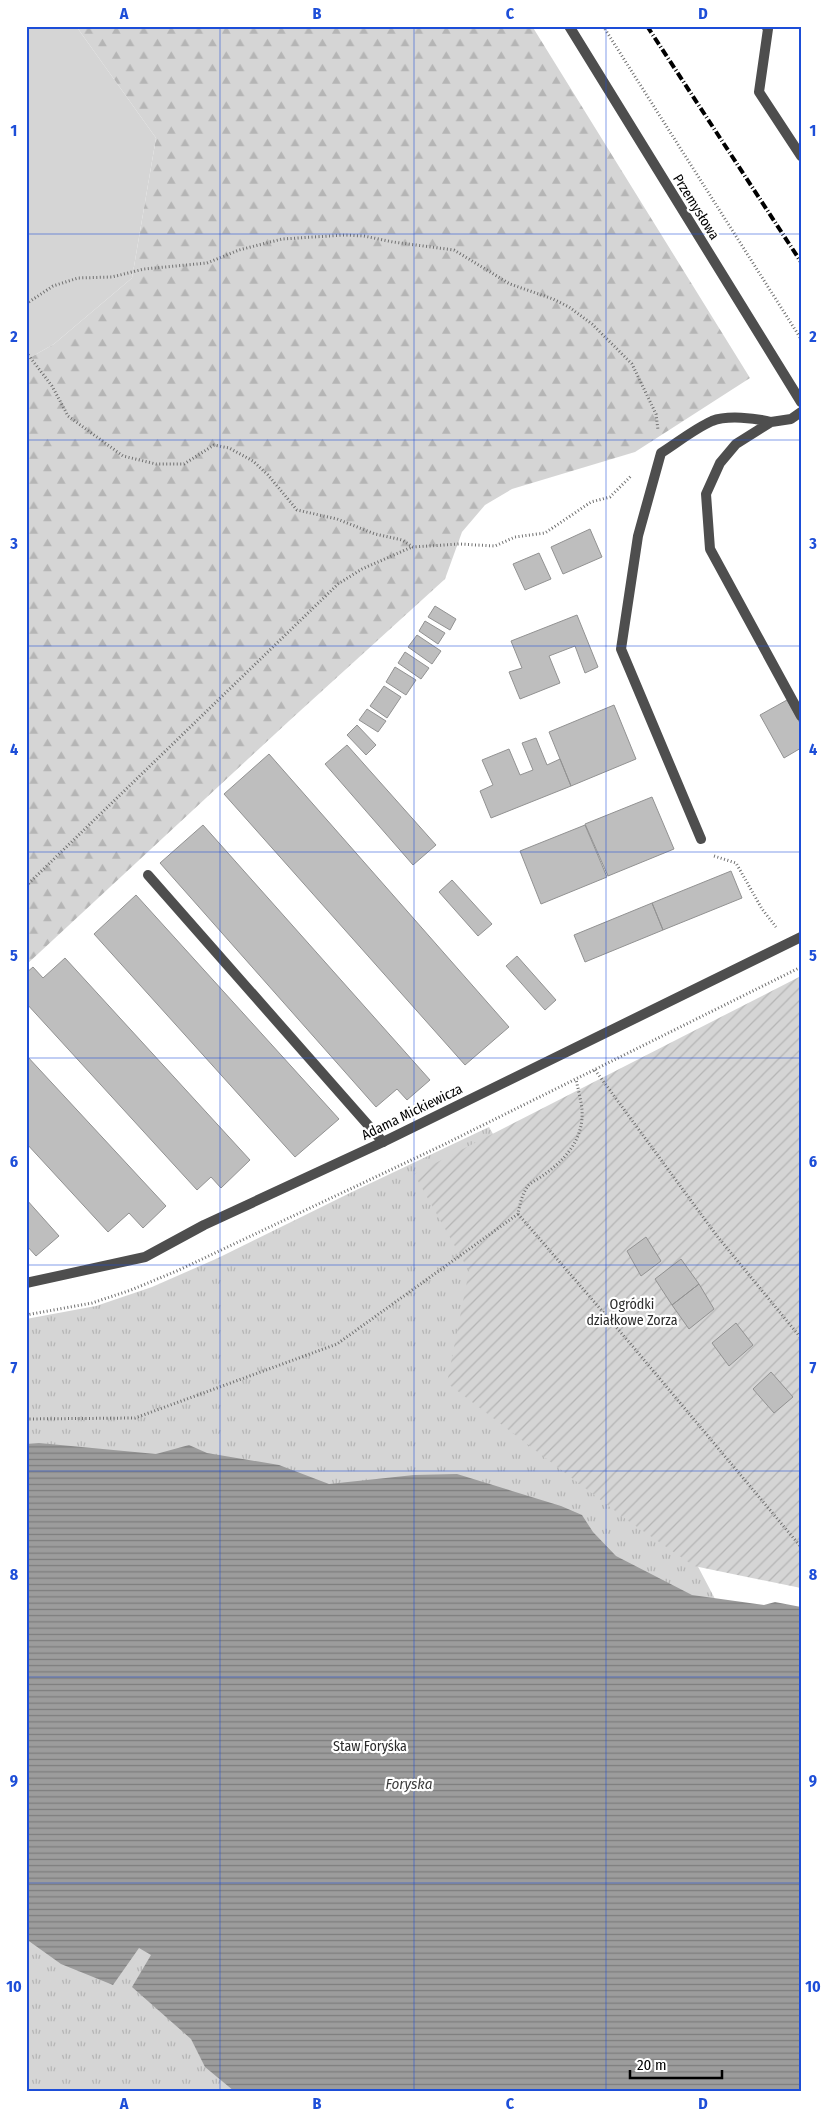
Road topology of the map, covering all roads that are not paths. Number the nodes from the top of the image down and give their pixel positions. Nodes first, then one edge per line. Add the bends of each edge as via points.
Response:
1 (569, 26) edge
2 (766, 26) edge
3 (801, 156) edge
4 (801, 402) edge
5 (801, 412) edge
6 (770, 422) junction
7 (801, 716) edge
8 (701, 839) dead end
9 (148, 875) dead end
10 (801, 937) edge
11 (383, 1142) junction
12 (26, 1283) edge

1 - 4 street, Przemysłowa
2 - 3 street via 759,92
5 - 6 street via 791,419
6 - 7 street via 736,444 720,463 706,494 710,549
6 - 8 street via 758,418 713,421 661,453 638,536 621,649
9 - 11 street
10 - 11 street, Adama Mickiewicza
11 - 12 street, Adama Mickiewicza via 204,1225 145,1257

